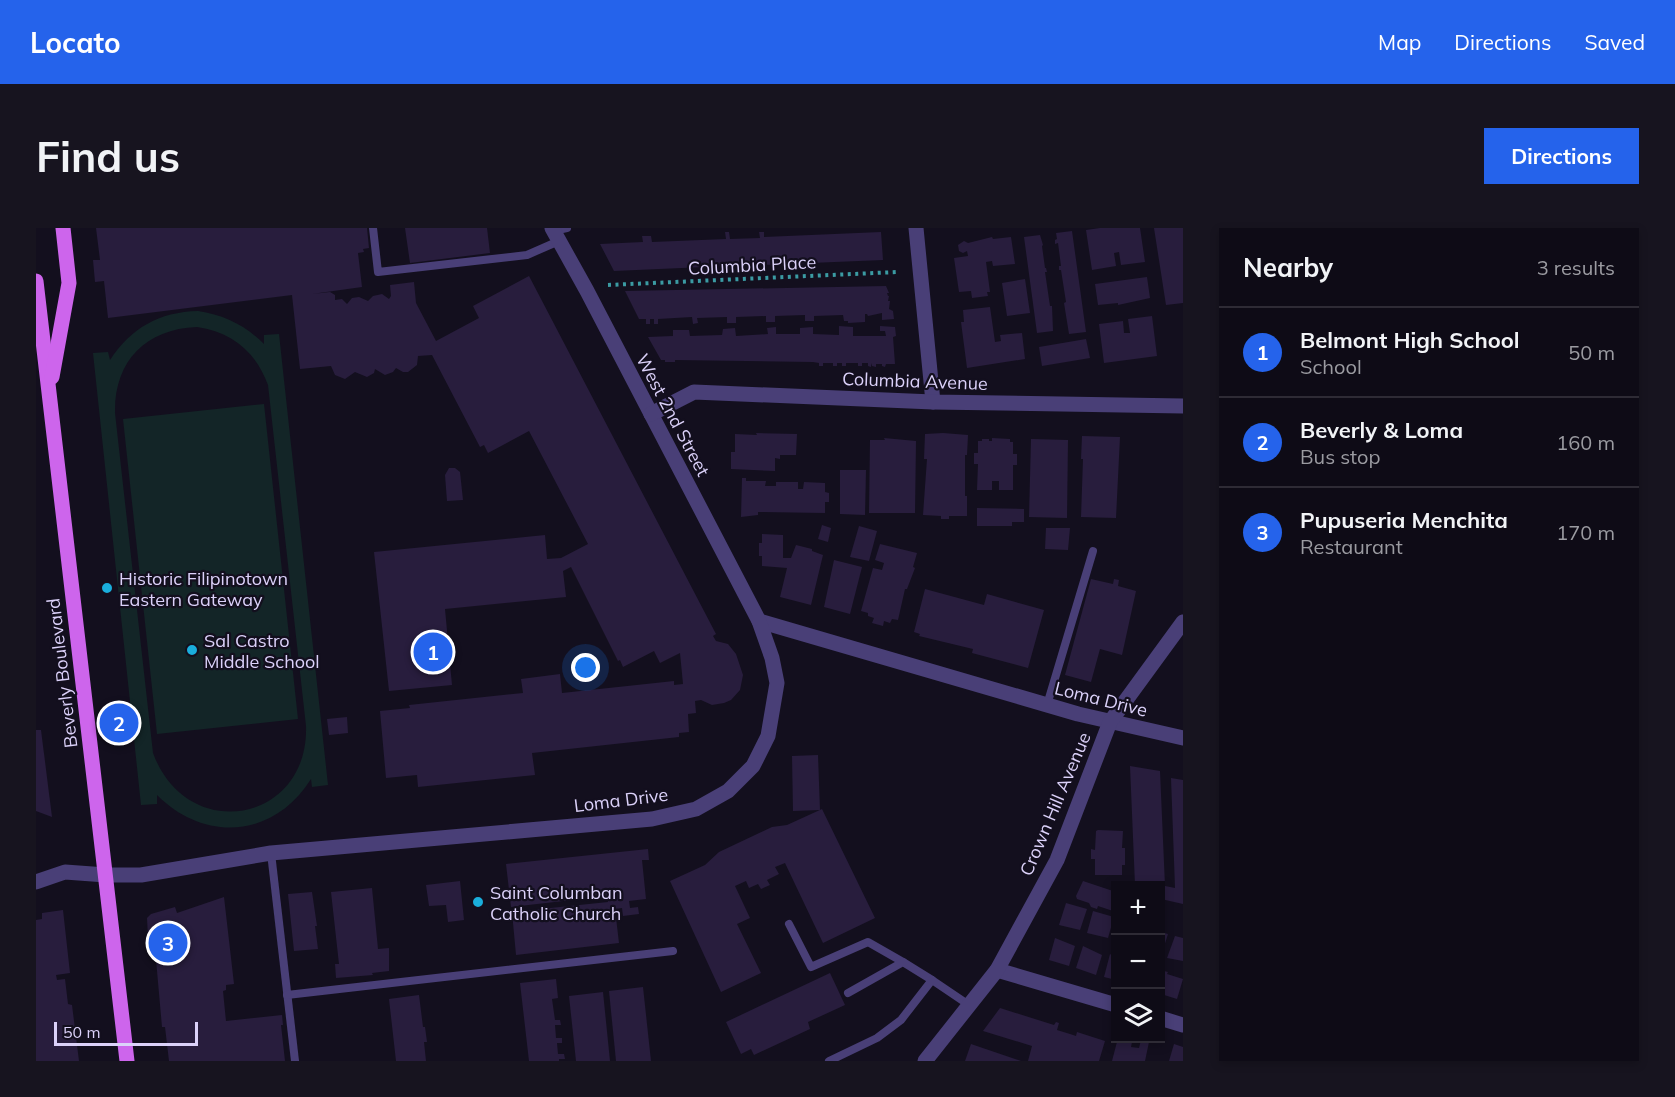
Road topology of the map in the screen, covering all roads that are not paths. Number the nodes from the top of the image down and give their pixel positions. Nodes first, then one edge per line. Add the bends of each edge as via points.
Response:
1 (63, 228) edge
2 (373, 228) edge
3 (916, 228) edge
4 (558, 232) edge
5 (36, 280) edge
6 (36, 363) edge
7 (49, 395) junction
8 (933, 402) junction
9 (1183, 406) edge
10 (651, 414) junction
11 (1093, 551) dead end
12 (759, 621) junction
13 (1183, 622) edge
14 (1047, 705) junction
15 (1110, 722) junction
16 (1183, 738) edge
17 (271, 853) junction
18 (106, 875) junction
19 (36, 882) edge
20 (789, 924) dead end
21 (673, 951) dead end
22 (903, 962) junction
23 (997, 970) junction
24 (932, 980) junction
25 (848, 993) dead end
26 (287, 995) junction
27 (1111, 1004) edge
28 (969, 1005) junction
29 (1165, 1019) edge
30 (1183, 1025) edge
31 (127, 1061) edge
32 (295, 1061) edge
33 (829, 1061) edge
34 (925, 1061) edge

1 - 7 main road via 69,282
2 - 4 lane via 378,272 527,255
3 - 8 street
4 - 10 street, West 2nd Street
5 - 7 main road, Beverly Boulevard
6 - 7 main road
7 - 18 main road, Beverly Boulevard
8 - 9 street, Columbia Avenue
8 - 10 street, Columbia Avenue via 694,392
10 - 12 street, West 2nd Street
11 - 14 lane
12 - 14 street, Loma Drive
12 - 17 street, Loma Drive via 777,683 768,736 753,766 728,791 696,809 652,819
13 - 15 street, Crown Hill Avenue
14 - 15 street, Loma Drive
15 - 16 street, Loma Drive
15 - 23 street, Crown Hill Avenue via 1057,860
17 - 18 street, Loma Drive via 141,875
17 - 26 lane
18 - 19 street, Loma Drive via 65,872
18 - 31 main road, Beverly Boulevard
20 - 22 lane via 811,967 868,942
21 - 26 lane
22 - 24 lane
22 - 25 lane
23 - 27 street
23 - 28 street, Crown Hill Avenue
24 - 28 lane
24 - 33 lane via 901,1020 878,1038
26 - 32 lane
28 - 34 street, Crown Hill Avenue
29 - 30 street

